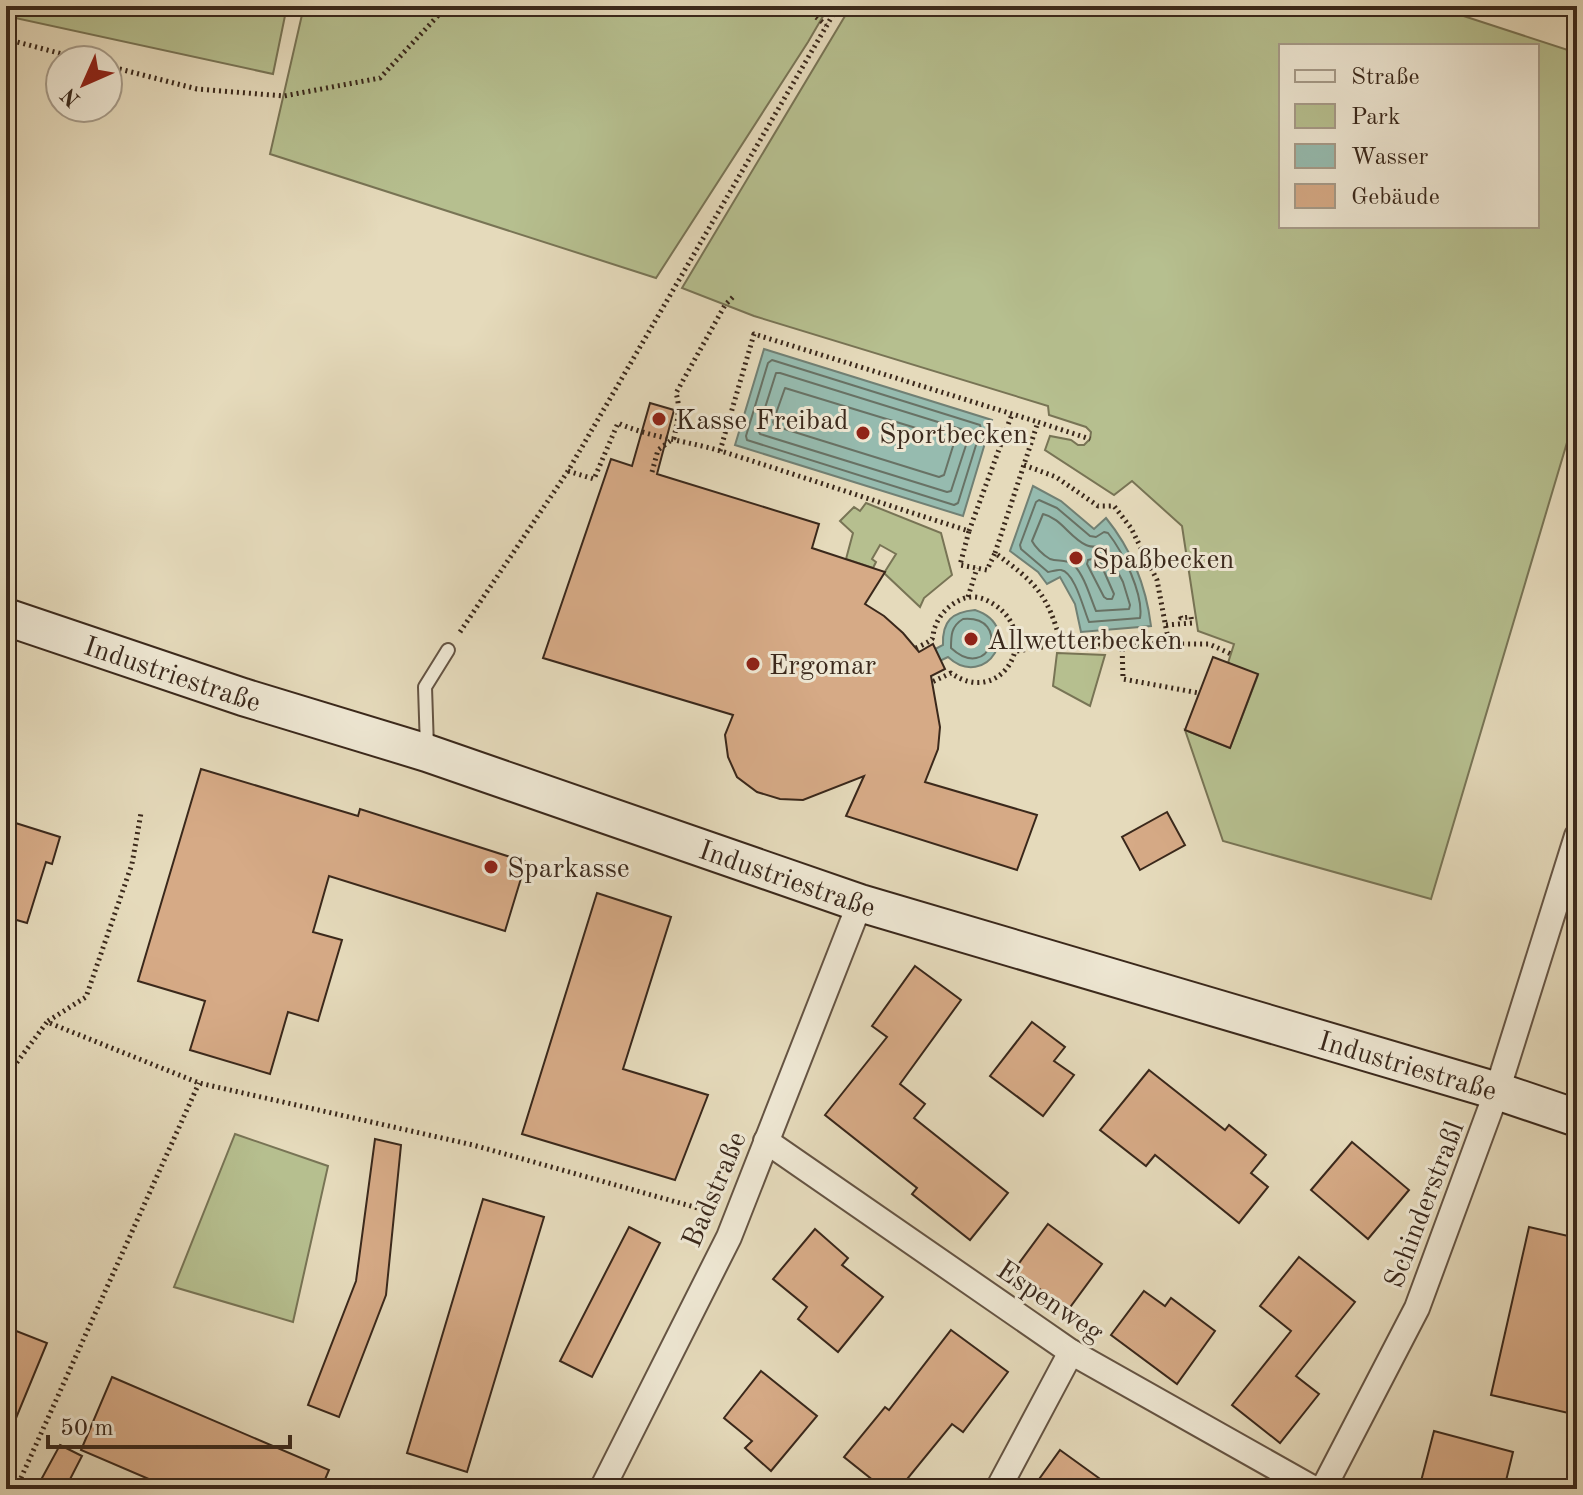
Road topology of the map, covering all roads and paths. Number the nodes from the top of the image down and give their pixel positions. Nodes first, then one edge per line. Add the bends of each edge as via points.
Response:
1 (447, 6) edge
2 (639, 6) edge
3 (702, 6) edge
4 (802, 6) edge
5 (838, 6) edge
6 (826, 25) junction
7 (6, 39) edge
8 (44, 49) edge
9 (124, 70) edge
10 (735, 295) dead end
11 (1012, 414) junction
12 (1038, 422) junction
13 (674, 438) junction
14 (1090, 439) dead end
15 (720, 451) junction
16 (1024, 465) junction
17 (568, 471) junction
18 (652, 472) dead end
19 (969, 531) junction
20 (995, 553) junction
21 (977, 568) junction
22 (968, 597) junction
23 (1180, 615) dead end
24 (6, 617) edge
25 (1166, 625) junction
26 (1061, 644) junction
27 (1122, 644) junction
28 (1169, 644) junction
29 (916, 648) dead end
30 (448, 650) joint
31 (1017, 651) junction
32 (1231, 654) dead end
33 (932, 682) dead end
34 (1199, 693) dead end
35 (427, 753) junction
36 (141, 813) dead end
37 (1577, 836) edge
38 (860, 903) junction
39 (47, 1022) junction
40 (6, 1077) edge
41 (199, 1083) junction
42 (1497, 1091) junction
43 (1577, 1118) edge
44 (766, 1141) junction
45 (736, 1218) junction
46 (1071, 1352) junction
47 (16, 1489) edge
48 (602, 1489) edge
49 (998, 1489) edge
50 (1314, 1489) edge
51 (1323, 1489) edge

1 - 9 path via 380,78 284,96 197,89
2 - 3 path via 665,12
4 - 6 path
5 - 6 path
6 - 17 path
7 - 8 path
10 - 13 path via 676,393
11 - 12 path
11 - 15 path via 754,334
11 - 19 path
12 - 14 path
12 - 16 path
13 - 15 path
13 - 17 path via 636,432 618,423 594,479
13 - 18 path via 658,450
15 - 19 path
16 - 20 path
16 - 25 path via 1056,477 1098,506 1114,506 1157,580
17 - 30 path
19 - 21 path via 960,565
20 - 21 path via 987,570
20 - 26 path via 1041,592
21 - 22 path
22 - 29 path via 940,615 931,639
22 - 31 path via 979,597 1004,612 1016,631
23 - 25 path via 1191,617 1192,623
24 - 35 street, Industriestraße
25 - 28 path
26 - 27 path
26 - 31 path
27 - 28 path
27 - 34 path via 1123,679
28 - 32 path via 1209,644
30 - 35 lane via 425,687
31 - 33 path via 990,682 972,683 951,673
35 - 38 street, Industriestraße
36 - 39 path via 132,864 86,997
37 - 42 street, Schinderstraßl
38 - 42 street, Industriestraße
38 - 44 street, Badstraße
39 - 40 path
39 - 41 path
41 - 45 path via 473,1145
41 - 47 path
42 - 43 street, Industriestraße
42 - 51 street, Schinderstraßl via 1417,1308
44 - 45 street, Badstraße
44 - 46 street, Espenweg
45 - 48 street, Badstraße
46 - 49 street
46 - 50 street, Espenweg

